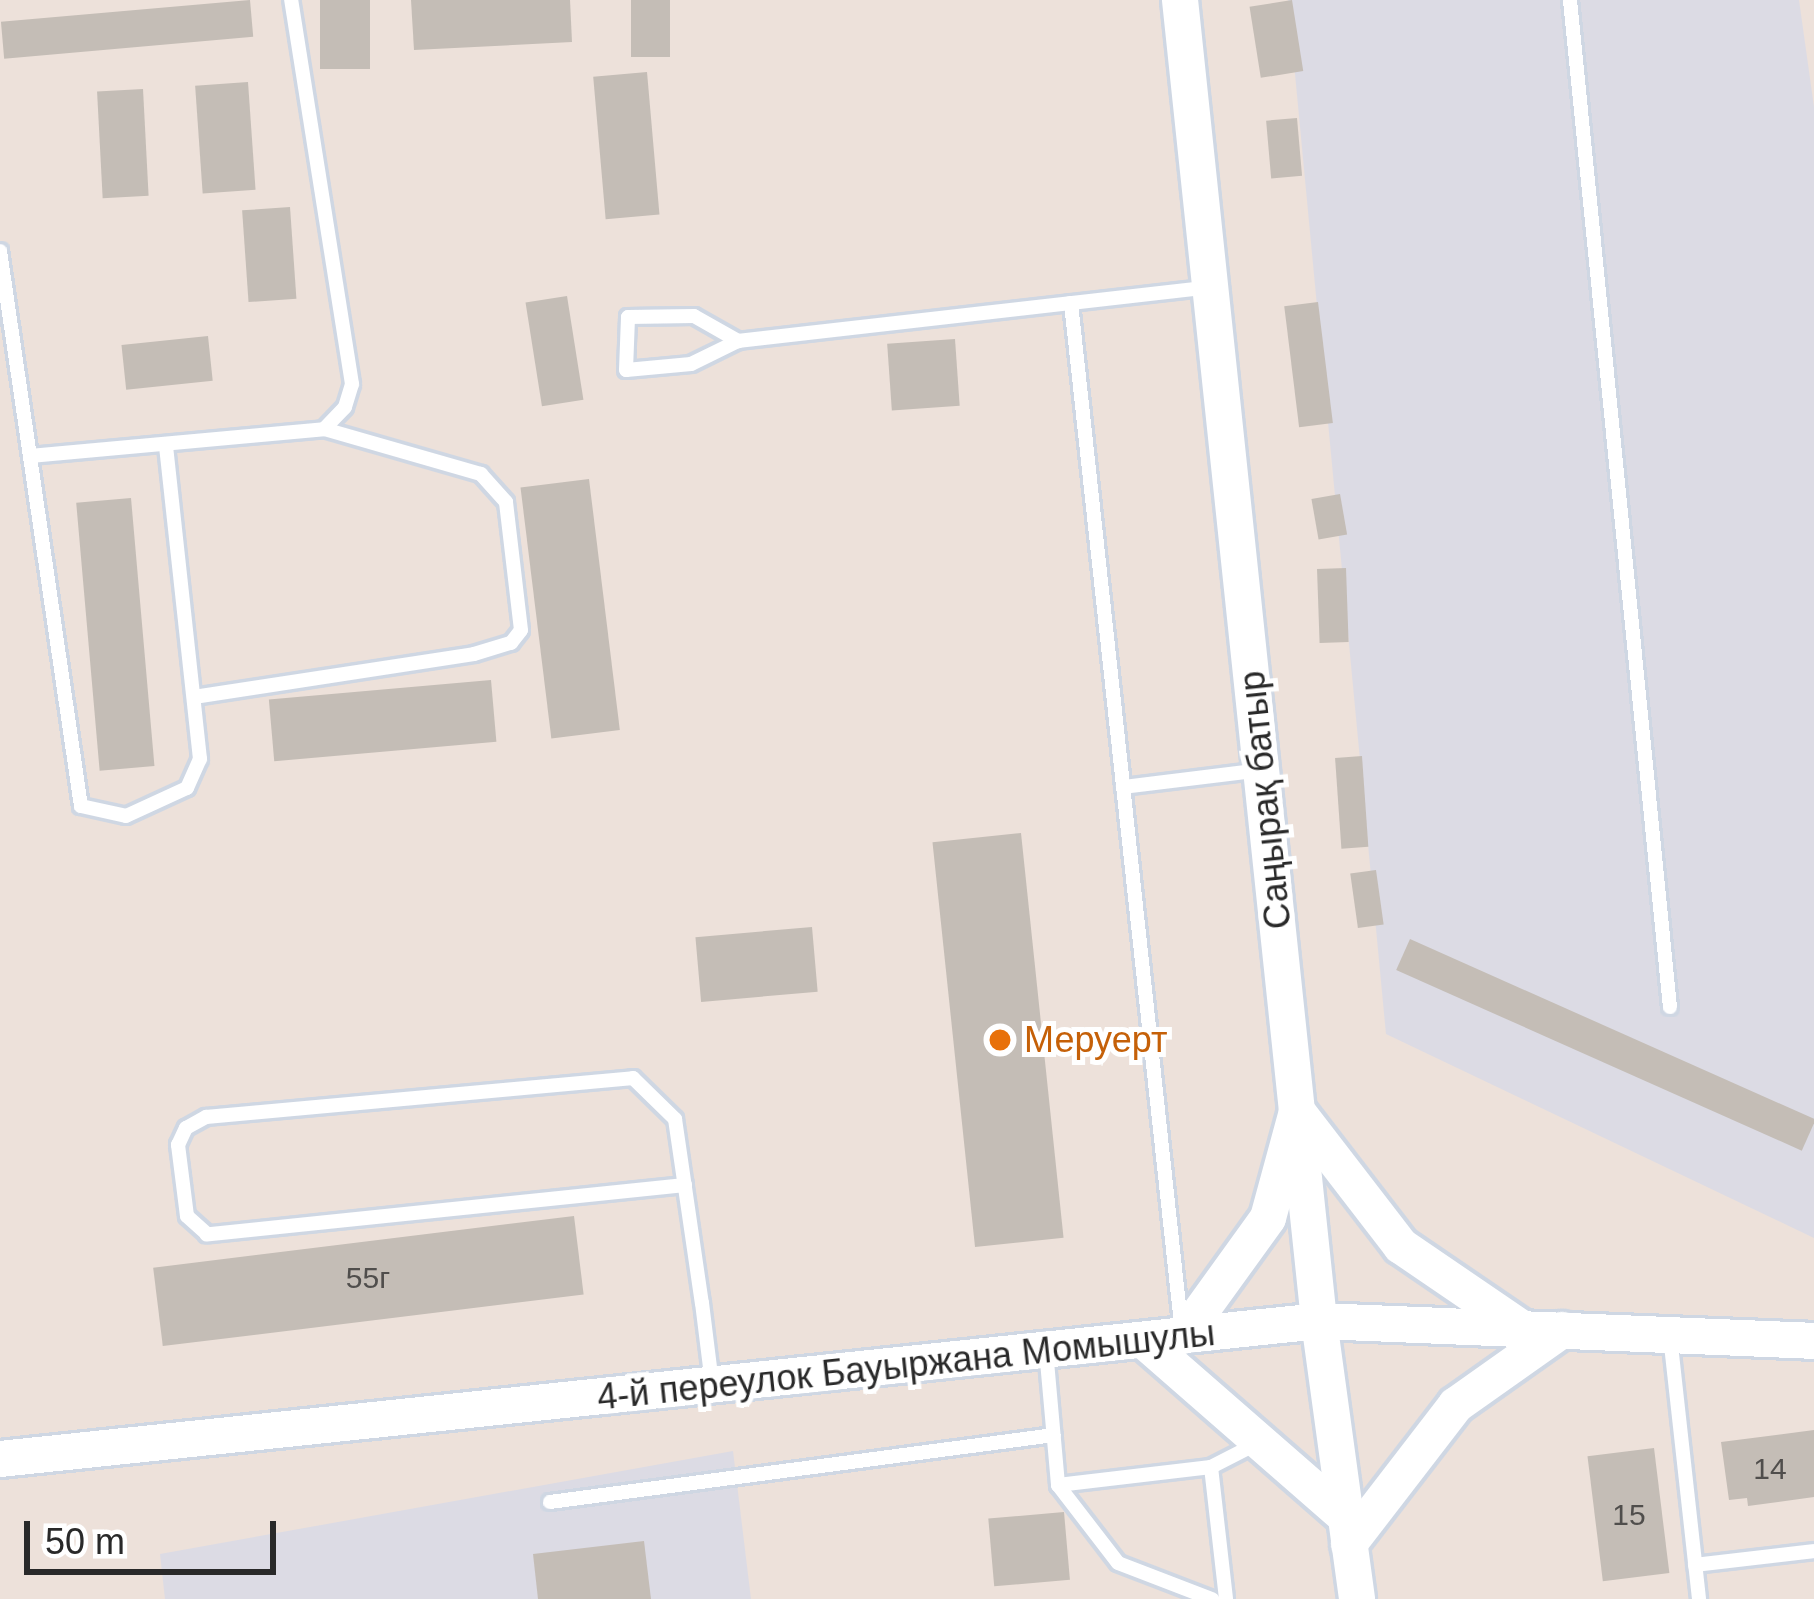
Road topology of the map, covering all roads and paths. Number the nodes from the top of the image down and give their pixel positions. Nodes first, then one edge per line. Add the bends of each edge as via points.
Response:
1 (291, 0) edge
2 (1180, 0) edge
3 (1570, 0) edge
4 (0, 251) edge
5 (1212, 287) junction
6 (1071, 303) junction
7 (738, 341) junction
8 (324, 429) junction
9 (166, 447) junction
10 (30, 457) junction
11 (194, 697) junction
12 (1262, 770) junction
13 (1124, 787) junction
14 (1670, 1007) dead end
15 (1297, 1112) junction
16 (685, 1185) junction
17 (1319, 1322) junction
18 (1522, 1328) junction
19 (1562, 1330) junction
20 (1670, 1335) junction
21 (1183, 1336) junction
22 (1144, 1340) junction
23 (1814, 1341) edge
24 (1046, 1350) junction
25 (712, 1385) junction
26 (1054, 1435) junction
27 (1264, 1440) junction
28 (0, 1459) edge
29 (1211, 1467) junction
30 (1058, 1485) junction
31 (550, 1502) dead end
32 (1347, 1530) junction
33 (1814, 1551) edge
34 (1695, 1565) junction
35 (1212, 1599) edge
36 (1226, 1599) edge
37 (1357, 1599) edge
38 (1699, 1599) edge

1 - 8 lane via 352,383 345,407
2 - 5 street, Саңырақ батыр
3 - 14 lane
4 - 10 lane
5 - 6 lane
5 - 12 street, Саңырақ батыр
6 - 7 lane
6 - 13 lane
7 - 7 lane via 694,316 628,317 626,370 692,364
8 - 9 lane
8 - 11 lane via 481,473 506,502 521,630 511,643 474,654
9 - 10 lane
9 - 11 lane
10 - 11 lane via 81,806 126,816 187,788 200,759
12 - 13 lane
12 - 15 street, Саңырақ батыр
13 - 21 lane
15 - 17 street, Саңырақ батыр
15 - 18 street via 1401,1246
15 - 21 street via 1268,1218
16 - 16 lane via 675,1119 633,1078 206,1117 186,1128 178,1145 187,1216 207,1234
16 - 25 lane
17 - 18 street, 4-й переулок Бауыржана Момышулы
17 - 21 street, 4-й переулок Бауыржана Момышулы
17 - 32 street, Саңырақ батыр
18 - 19 street, 4-й переулок Бауыржана Момышулы
19 - 20 street, 4-й переулок Бауыржана Момышулы
19 - 32 street via 1456,1405
20 - 23 street, 4-й переулок Бауыржана Момышулы
20 - 34 lane
21 - 22 street, 4-й переулок Бауыржана Момышулы
22 - 24 street, 4-й переулок Бауыржана Момышулы
22 - 27 street
24 - 25 street, 4-й переулок Бауыржана Момышулы
24 - 26 lane
25 - 28 street, 4-й переулок Бауыржана Момышулы
26 - 30 lane
26 - 31 lane
27 - 29 lane
27 - 32 street
29 - 30 lane
29 - 36 lane
30 - 35 lane via 1118,1563
32 - 37 street, Саңырақ батыр
33 - 34 lane
34 - 38 lane

